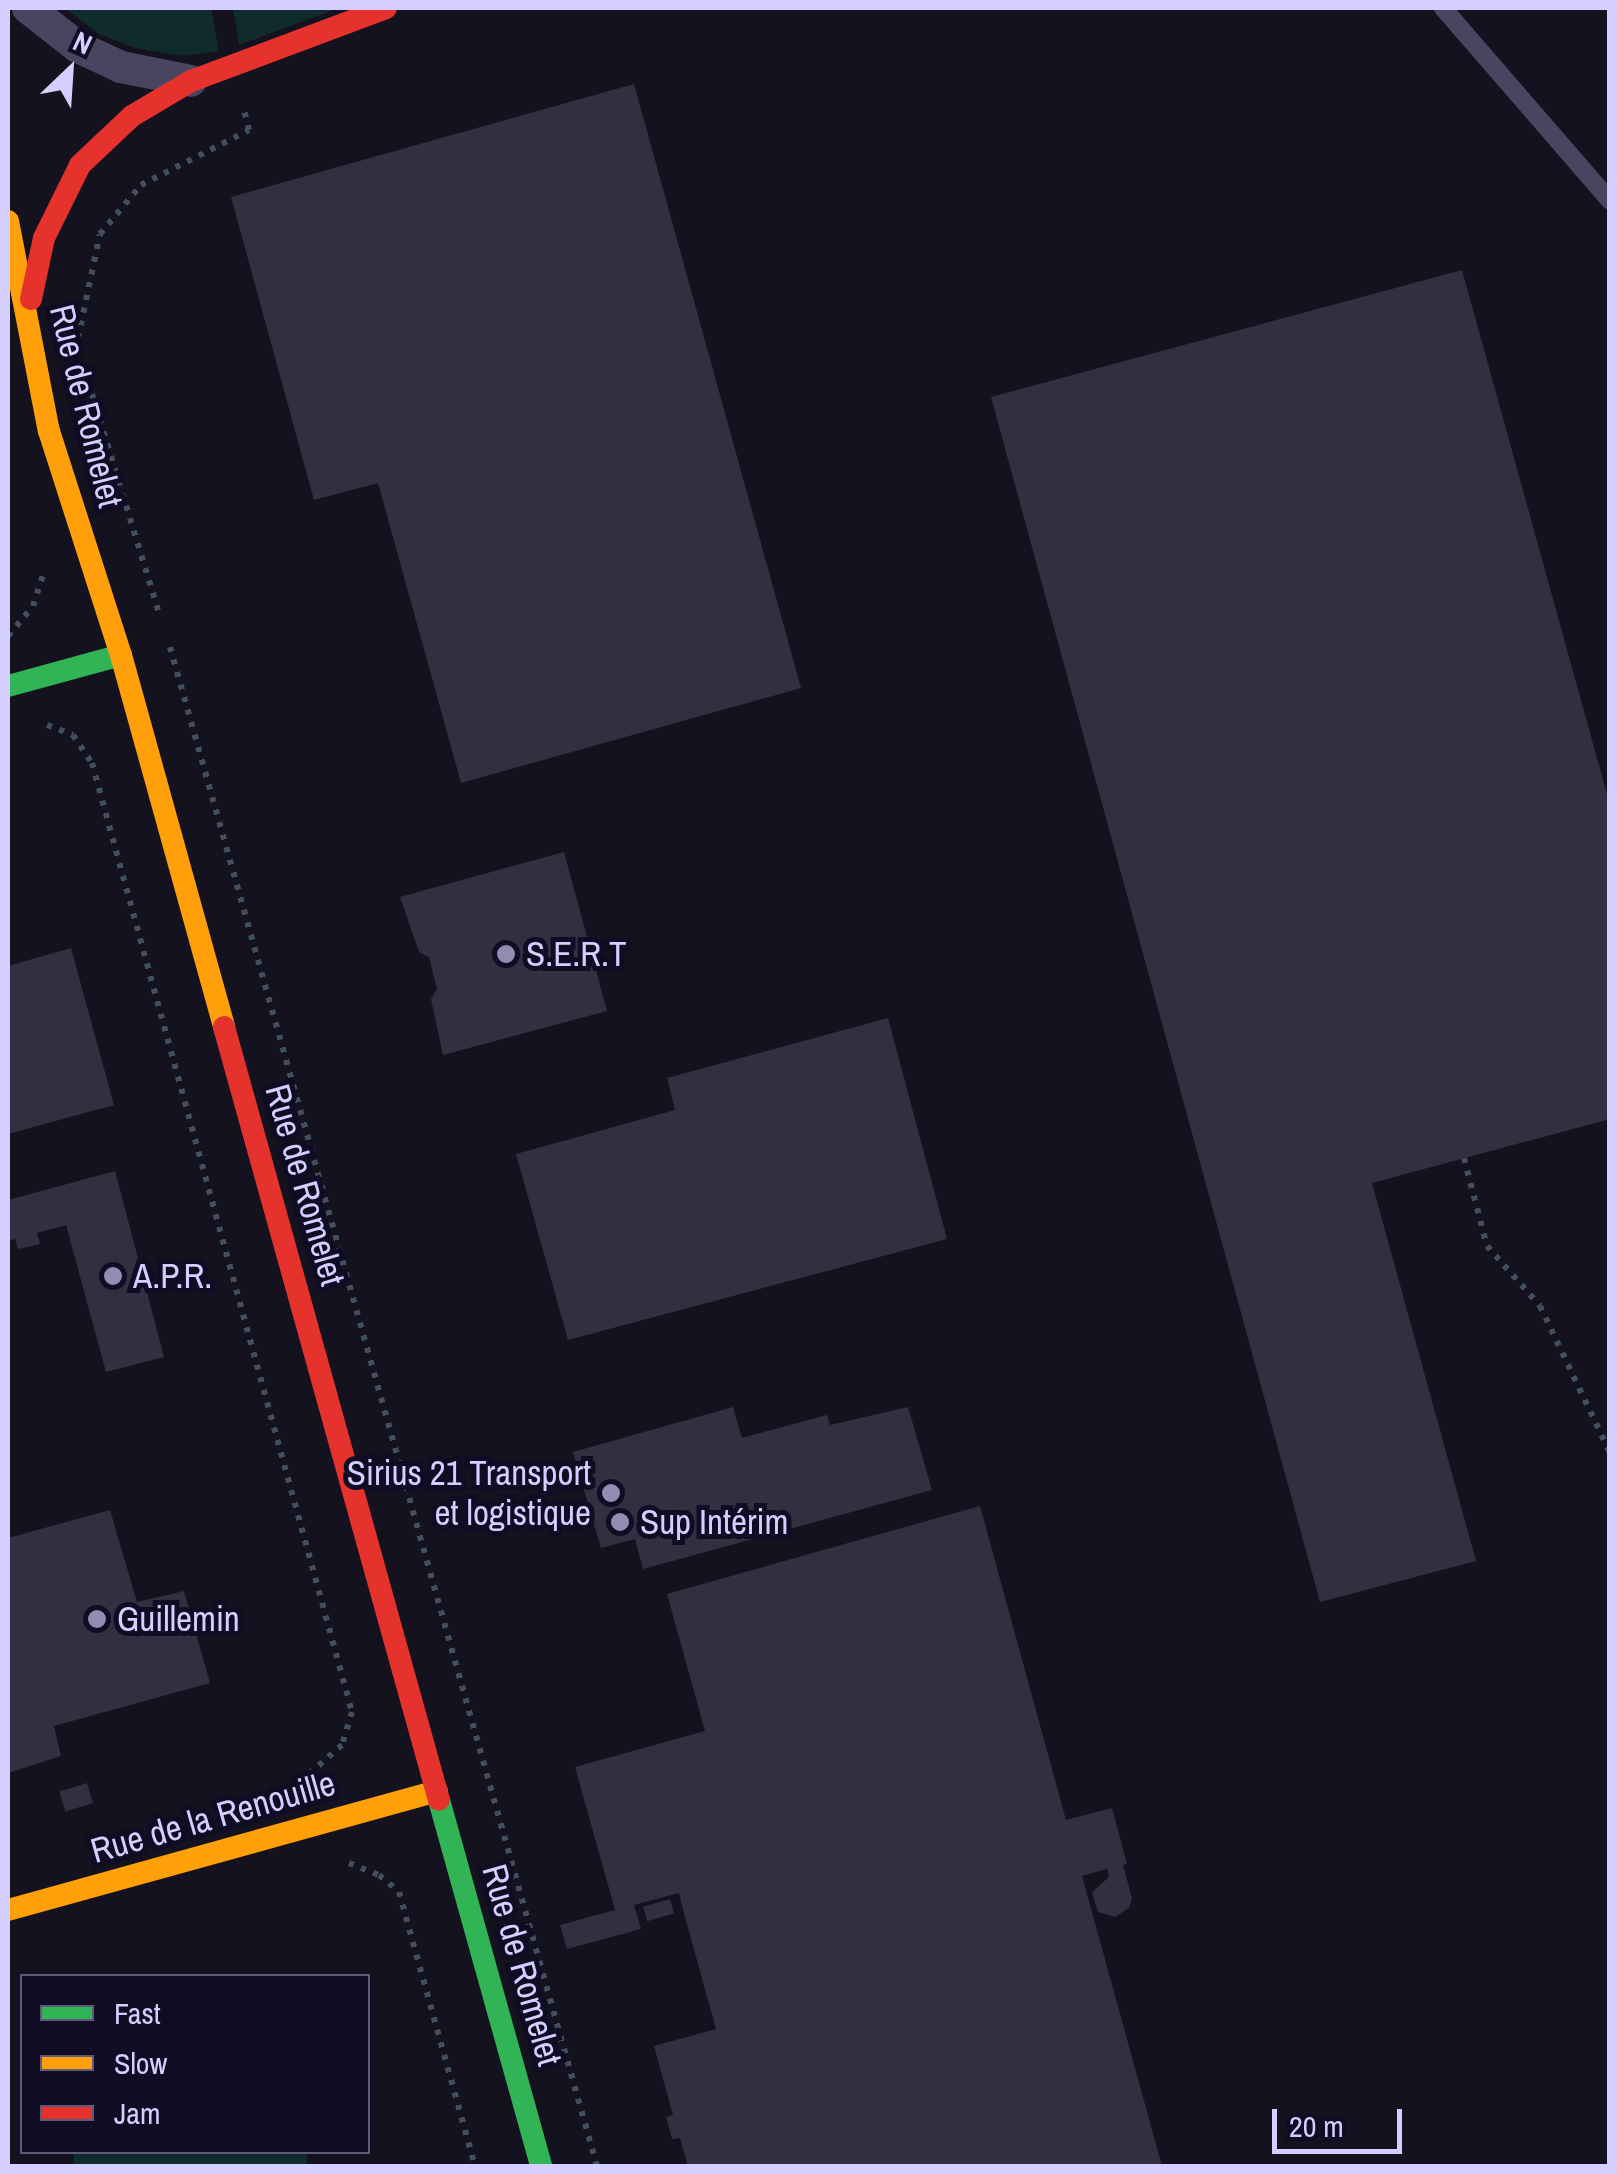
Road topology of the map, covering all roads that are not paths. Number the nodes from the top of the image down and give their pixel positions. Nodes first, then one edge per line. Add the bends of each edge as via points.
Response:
1 (28, 8) edge
2 (1444, 8) edge
3 (378, 9) edge
4 (191, 81) junction
5 (1610, 201) edge
6 (8, 221) edge
7 (26, 317) junction
8 (121, 655) junction
9 (8, 686) edge
10 (437, 1790) junction
11 (8, 1910) edge
12 (541, 2166) edge

1 - 4 street via 78,47 120,67
2 - 5 lane
3 - 4 street
4 - 7 street via 132,116 80,164 44,238
6 - 7 street, Rue de Romelet
7 - 8 street, Rue de Romelet via 49,431
8 - 9 street
8 - 10 street, Rue de Romelet
10 - 11 street, Rue de la Renouille
10 - 12 street, Rue de Romelet

